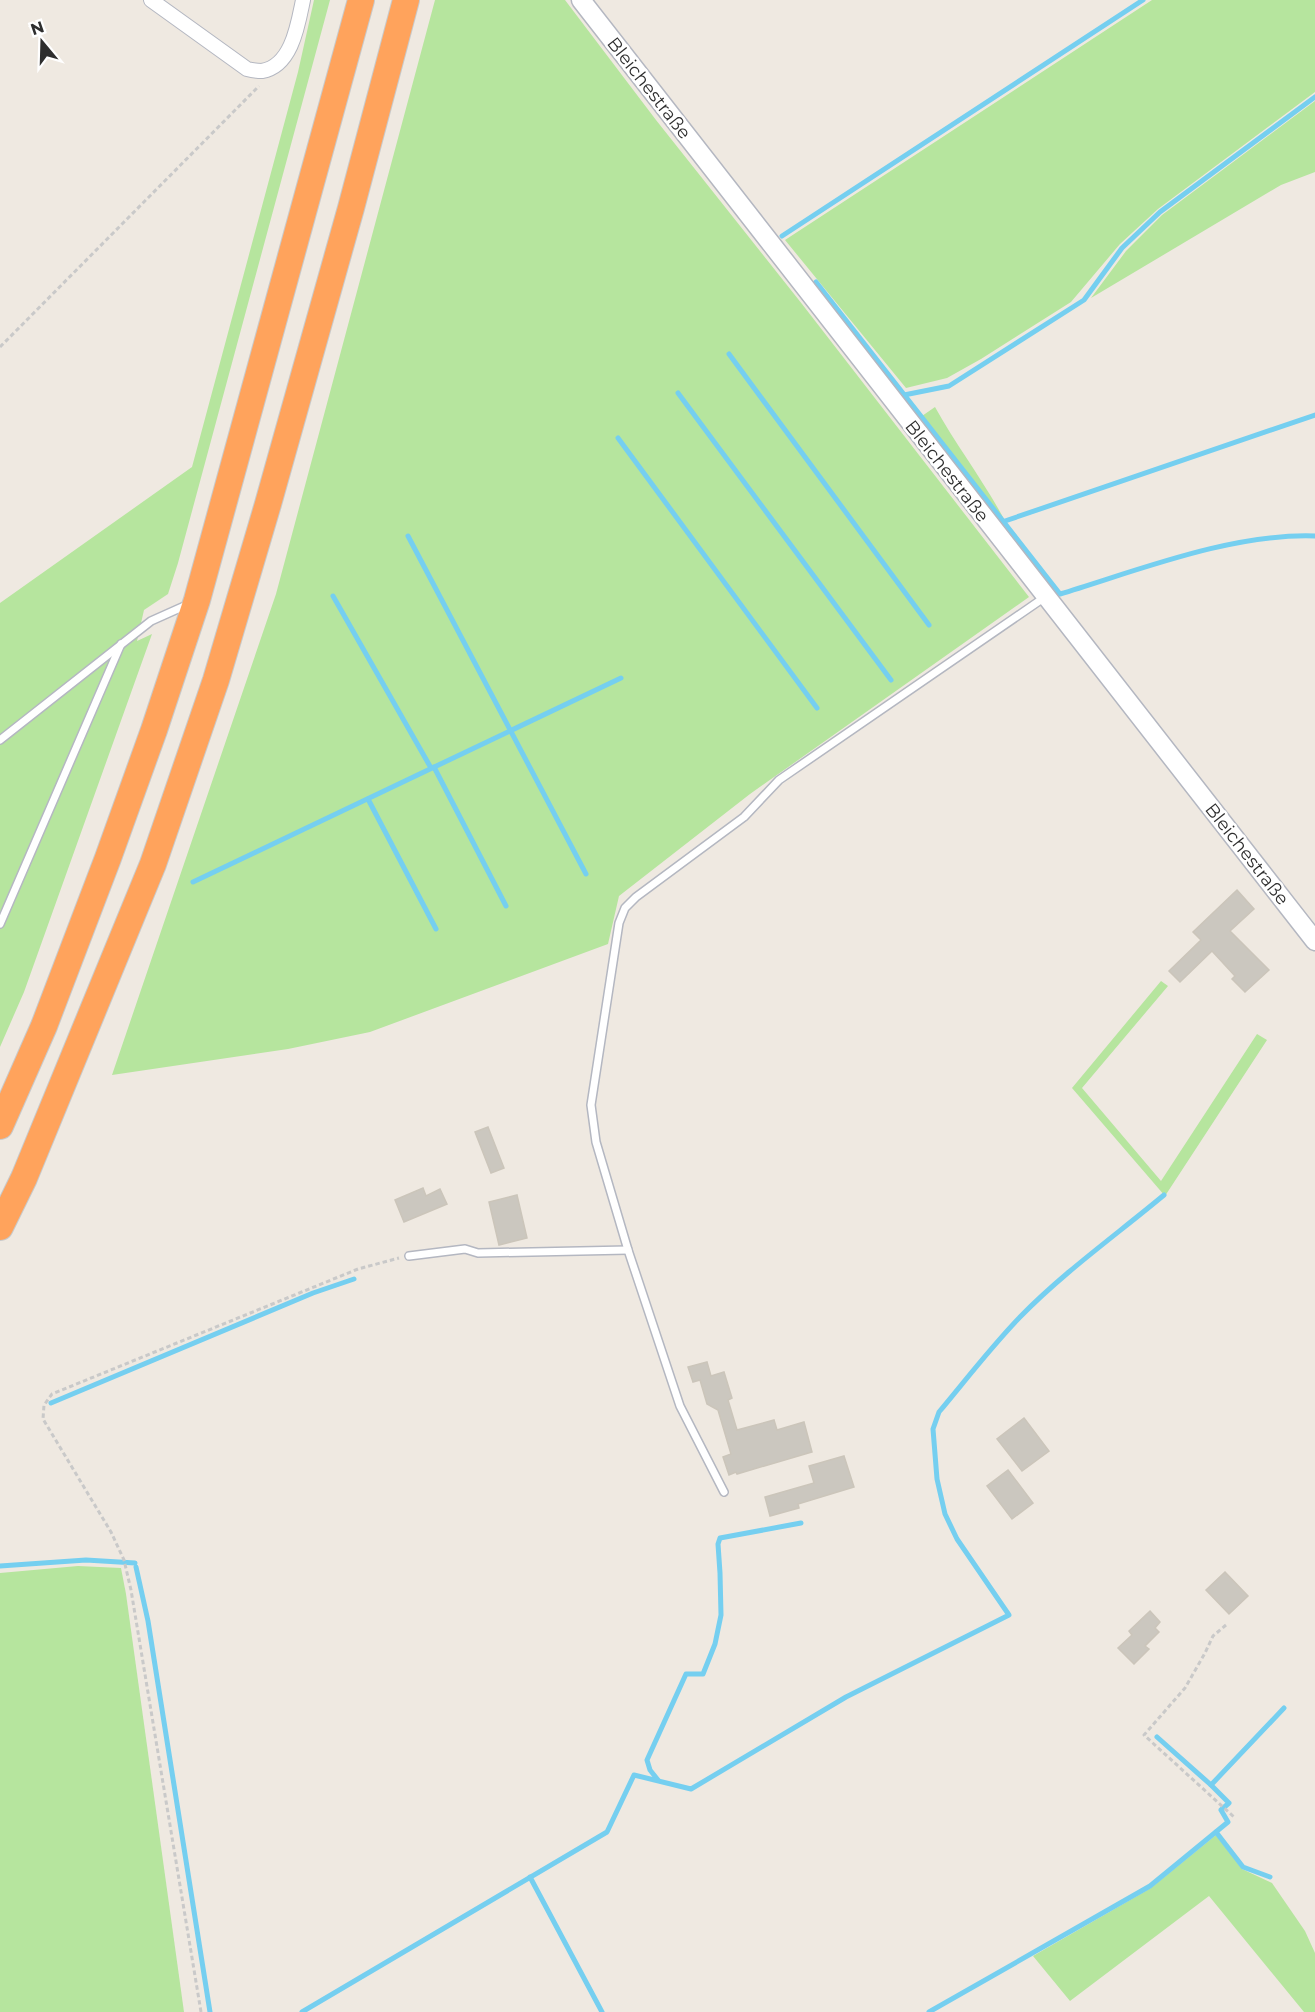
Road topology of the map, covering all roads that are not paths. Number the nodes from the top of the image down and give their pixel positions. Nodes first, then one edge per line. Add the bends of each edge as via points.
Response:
1 (151, 0) edge
2 (303, 0) edge
3 (361, 0) edge
4 (406, 0) edge
5 (581, 0) edge
6 (1045, 597) junction
7 (197, 600) junction
8 (122, 644) junction
9 (0, 740) edge
10 (0, 924) edge
11 (1315, 941) edge
12 (0, 1126) edge
13 (0, 1227) edge
14 (628, 1250) junction
15 (409, 1256) road end
16 (724, 1492) dead end

1 - 2 street via 247,69 261,71 278,64 293,41
3 - 7 highway
4 - 13 highway via 342,242 216,680 153,864 24,1178
5 - 6 street, Bleichestraße
6 - 11 street, Bleichestraße
6 - 14 lane via 779,780 744,817 625,908 619,923 591,1105 596,1142
7 - 8 lane via 151,621
7 - 12 highway via 108,858 44,1026
8 - 9 lane
8 - 10 lane
14 - 15 lane via 478,1253 465,1249
14 - 16 lane via 680,1406

